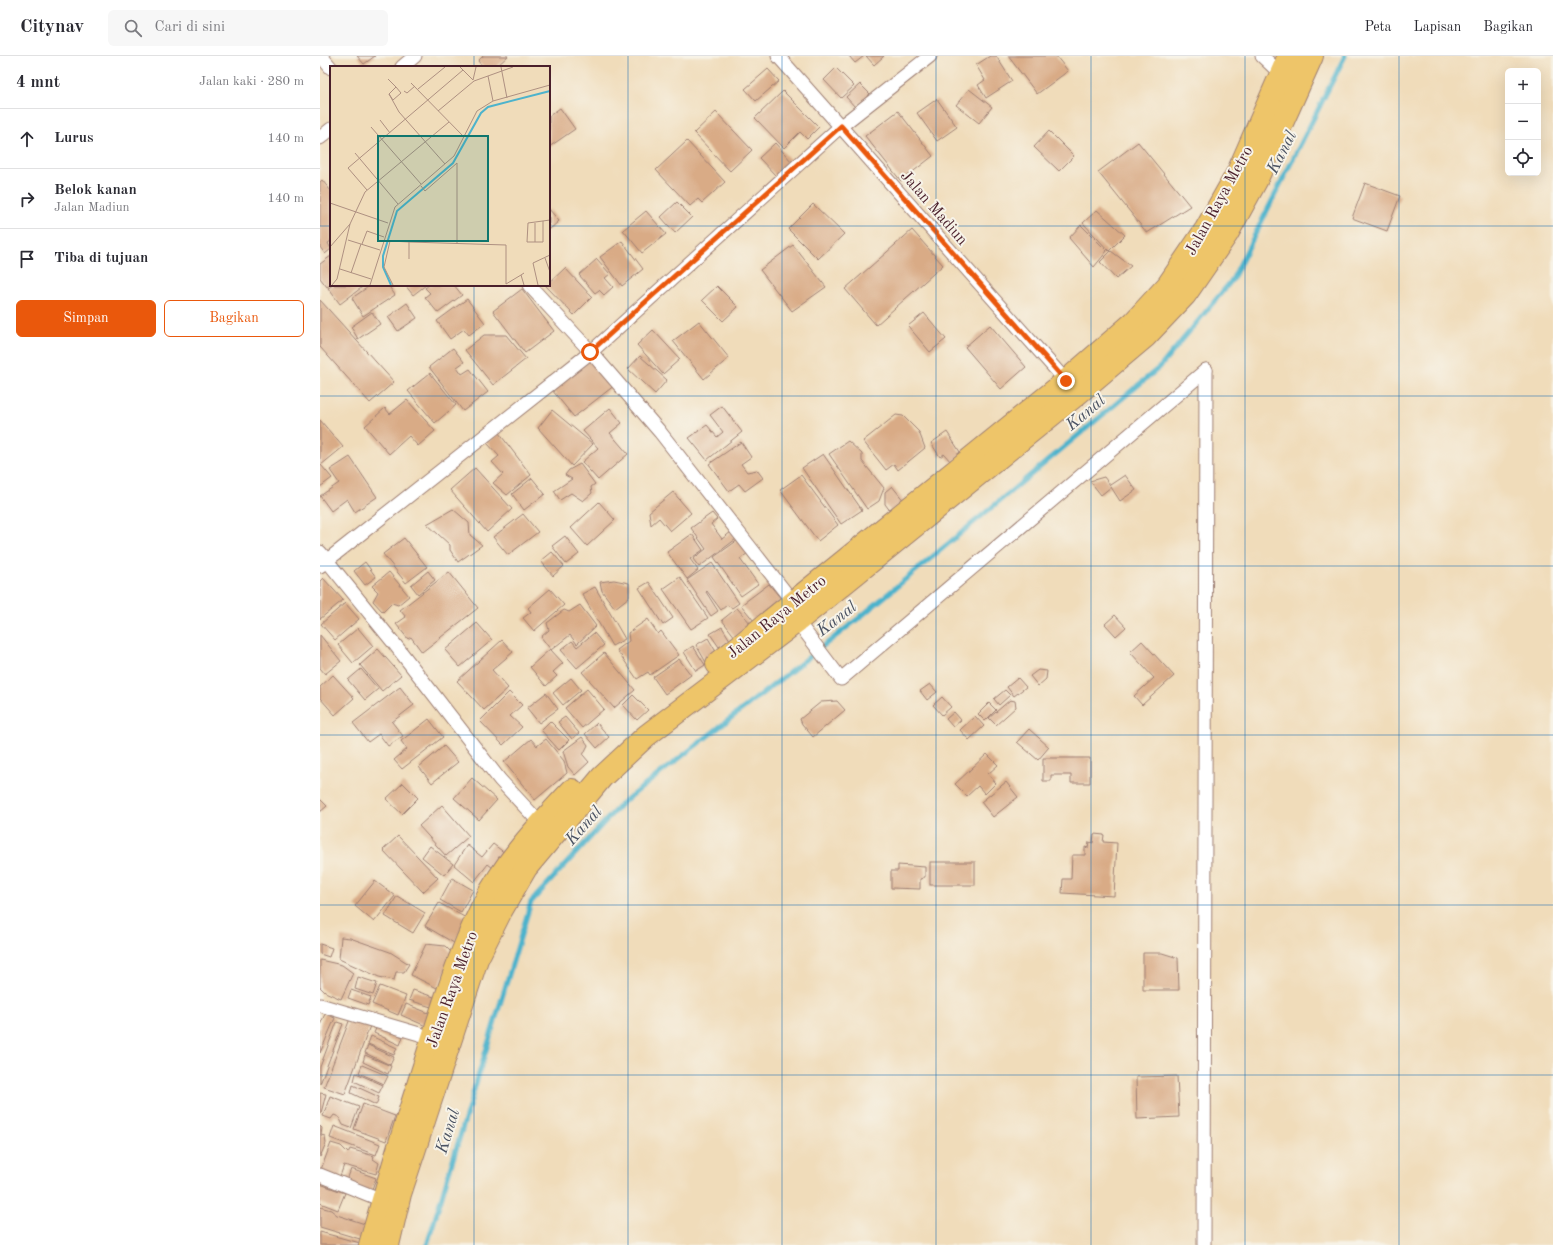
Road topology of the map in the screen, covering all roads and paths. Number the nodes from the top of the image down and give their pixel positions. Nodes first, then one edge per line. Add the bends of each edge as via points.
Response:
1 (321, 56) edge
2 (415, 56) edge
3 (778, 56) edge
4 (930, 56) edge
5 (1262, 56) edge
6 (1311, 56) edge
7 (403, 66) edge
8 (330, 67) edge
9 (1290, 72) edge
10 (841, 126) junction
11 (330, 130) edge
12 (320, 138) edge
13 (530, 286) edge
14 (590, 352) junction
15 (1066, 381) junction
16 (323, 559) edge
17 (795, 612) junction
18 (540, 823) junction
19 (320, 1005) edge
20 (432, 1038) junction
21 (320, 1176) edge
22 (382, 1200) junction
23 (370, 1245) edge
24 (388, 1245) edge
25 (1204, 1245) edge

1 - 8 street
2 - 7 street
3 - 10 street, Jalan Madiun
4 - 10 street
5 - 9 street
6 - 9 highway
9 - 15 highway, Jalan Raya Metro via 1206,230 1168,285 1134,322
9 - 17 highway via 1256,180 1227,234 1185,295 1146,336 1076,396
10 - 14 street
10 - 15 street, Jalan Madiun
11 - 12 street
13 - 14 street
14 - 16 street
14 - 17 street via 660,432
15 - 17 highway, Jalan Raya Metro
16 - 18 street via 500,780
17 - 18 highway, Jalan Raya Metro via 594,768
17 - 24 highway via 646,736 602,777 526,868 477,959 400,1194
17 - 25 street via 841,679 1206,370
18 - 20 highway, Jalan Raya Metro via 509,862 482,906 458,960
19 - 20 street
20 - 22 highway, Jalan Raya Metro
21 - 22 street
22 - 23 highway, Jalan Raya Metro

